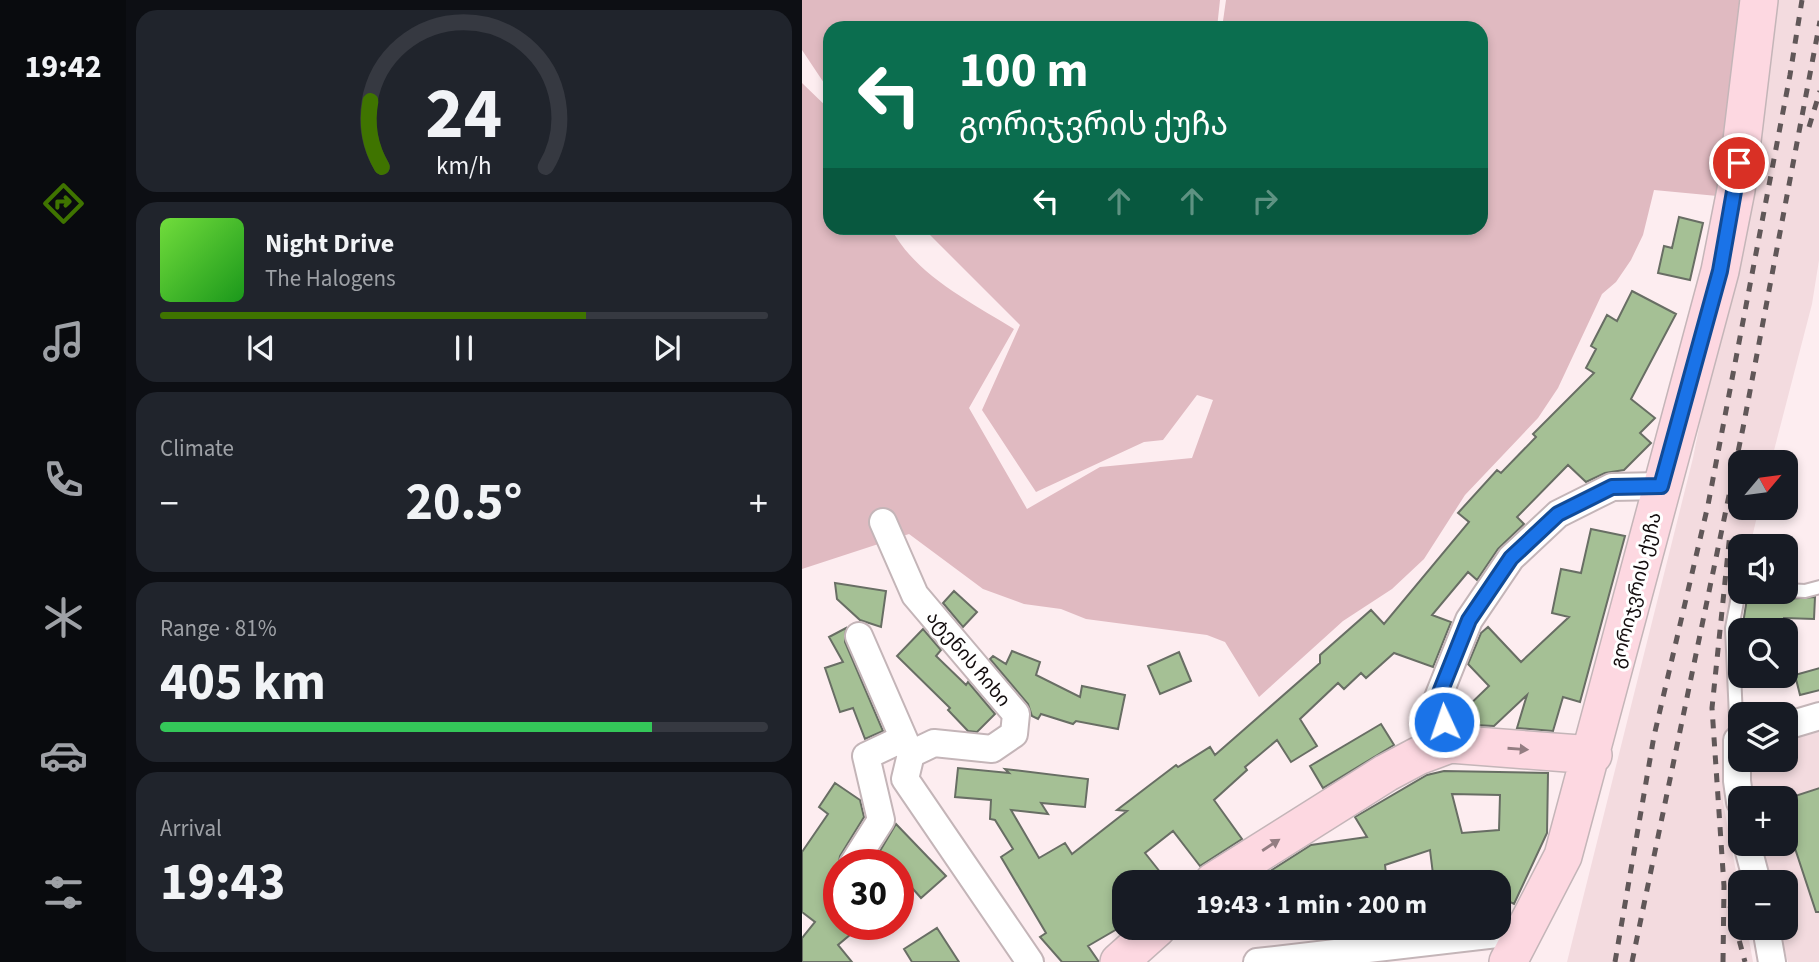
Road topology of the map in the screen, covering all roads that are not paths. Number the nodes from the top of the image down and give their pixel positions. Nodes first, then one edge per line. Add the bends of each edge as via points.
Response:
1 (1759, 0) edge
2 (1661, 486) junction
3 (883, 522) dead end
4 (1819, 587) edge
5 (1798, 591) edge
6 (1737, 604) edge
7 (859, 636) dead end
8 (1737, 702) edge
9 (1819, 716) edge
10 (1798, 722) edge
11 (1450, 744) junction
12 (906, 746) junction
13 (1593, 755) junction
14 (863, 849) edge
15 (1232, 870) edge
16 (1144, 940) edge
17 (1768, 940) edge
18 (1516, 947) edge
19 (1030, 962) edge
20 (1120, 962) edge
21 (1257, 962) edge
22 (1772, 962) edge

1 - 2 main road, გორიჯვრის ქუჩა via 1736,190
2 - 11 street via 1612,487 1558,514 1511,558 1469,620 1437,700
2 - 13 main road, გორიჯვრის ქუჩა
3 - 12 street, ატენის ჩიხი via 915,595 1016,714 1014,734 992,749 934,743
4 - 5 lane
6 - 8 lane via 1732,628
7 - 12 street
9 - 10 street
11 -> 13 main road
15 -> 11 main road via 1386,773
12 - 14 street, ატენის ჩიხი via 866,756 881,820
12 - 19 street via 905,779
13 - 18 main road, გორიჯვრის ქუჩა via 1563,856
16 - 20 main road
17 - 22 street
18 - 21 street

